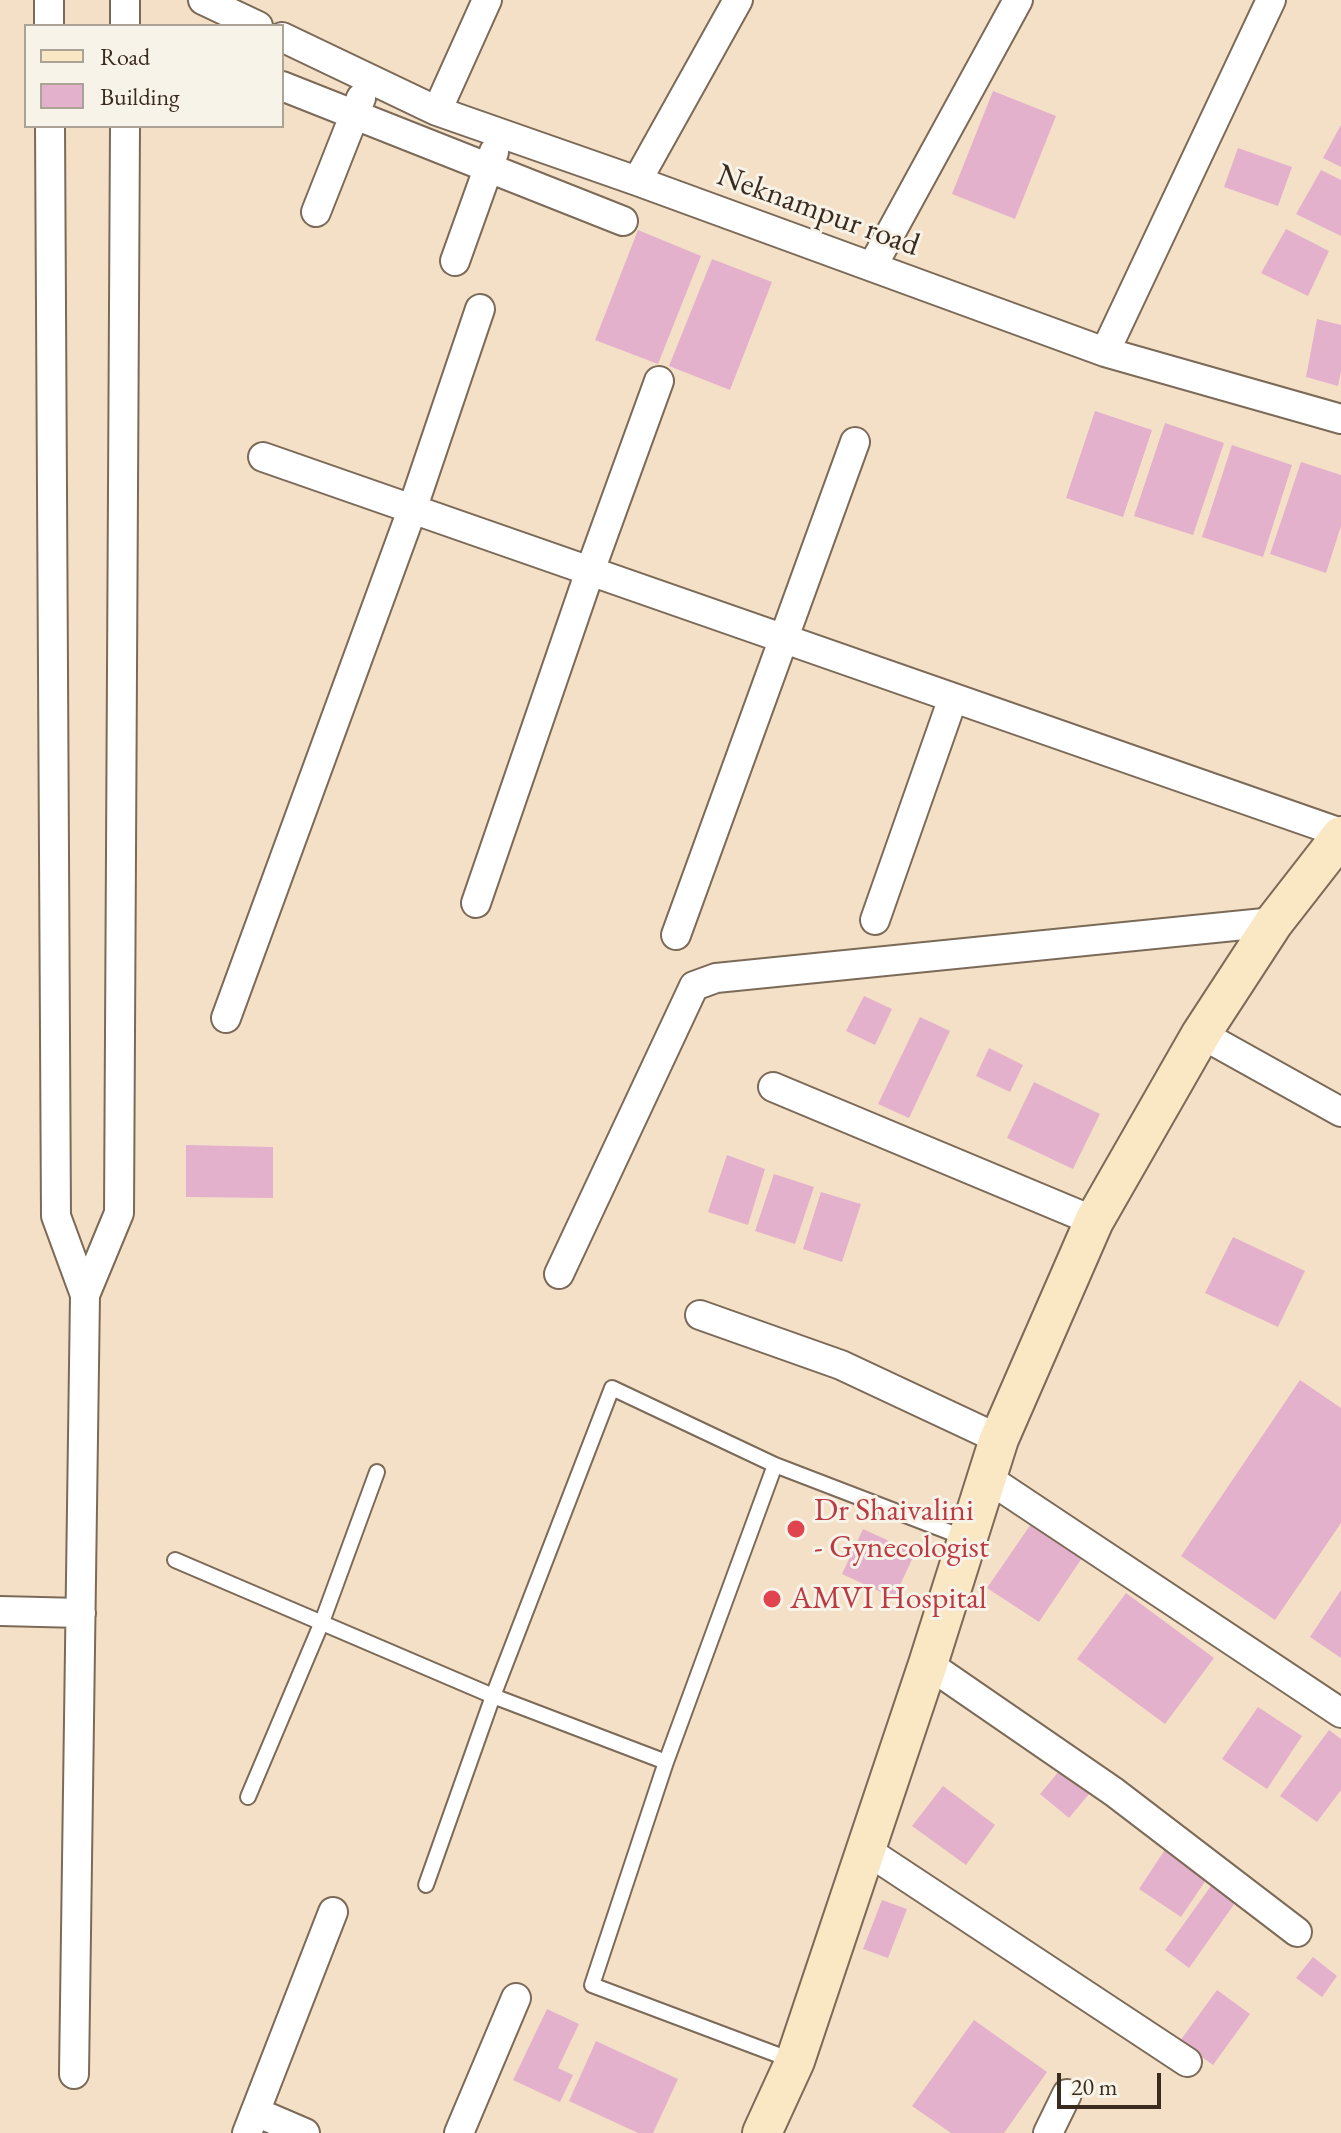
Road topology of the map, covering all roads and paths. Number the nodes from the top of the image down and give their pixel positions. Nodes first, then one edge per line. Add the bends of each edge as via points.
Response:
1 (49, 0) edge
2 (125, 0) edge
3 (203, 0) edge
4 (487, 0) edge
5 (738, 0) edge
6 (1018, 0) edge
7 (1271, 0) edge
8 (49, 24) edge
9 (125, 24) edge
10 (254, 24) edge
11 (284, 38) edge
12 (369, 78) junction
13 (284, 87) edge
14 (437, 111) junction
15 (354, 115) junction
16 (50, 128) edge
17 (125, 128) edge
18 (500, 133) junction
19 (489, 168) junction
20 (637, 181) junction
21 (316, 212) dead end
22 (623, 221) dead end
23 (455, 261) dead end
24 (872, 267) junction
25 (480, 309) dead end
26 (1105, 352) junction
27 (659, 381) dead end
28 (1341, 419) edge
29 (855, 442) dead end
30 (263, 457) dead end
31 (412, 510) junction
32 (590, 571) junction
33 (782, 638) junction
34 (953, 698) junction
35 (1341, 834) edge
36 (476, 903) dead end
37 (875, 920) dead end
38 (1274, 922) junction
39 (676, 935) dead end
40 (226, 1018) dead end
41 (1201, 1034) junction
42 (773, 1087) dead end
43 (1341, 1112) edge
44 (1094, 1221) junction
45 (559, 1274) dead end
46 (85, 1295) junction
47 (700, 1315) dead end
48 (999, 1439) junction
49 (775, 1465) junction
50 (377, 1472) dead end
51 (989, 1479) junction
52 (969, 1540) junction
53 (175, 1560) dead end
54 (0, 1611) edge
55 (81, 1613) junction
56 (322, 1622) junction
57 (928, 1664) junction
58 (493, 1696) junction
59 (1341, 1713) edge
60 (666, 1762) junction
61 (248, 1797) dead end
62 (866, 1850) junction
63 (426, 1885) dead end
64 (333, 1912) dead end
65 (1297, 1932) dead end
66 (516, 1998) dead end
67 (795, 2061) junction
68 (1187, 2062) dead end
69 (74, 2074) dead end
70 (1067, 2094) dead end
71 (251, 2122) edge
72 (305, 2133) edge
73 (459, 2133) edge
74 (762, 2133) edge
75 (1048, 2133) edge

1 - 8 street
2 - 9 street
3 - 10 street
4 - 14 street
5 - 20 street
6 - 24 street
7 - 26 street
11 - 12 street, Neknampur road
12 - 14 street, Neknampur road
12 - 15 street
13 - 15 street
14 - 18 street, Neknampur road
15 - 19 street
15 - 21 street
16 - 46 street via 56,1216
17 - 46 street via 119,1213
18 - 19 street
18 - 20 street, Neknampur road
19 - 22 street
19 - 23 street
20 - 24 street, Neknampur road
24 - 26 street, Neknampur road
25 - 31 street
26 - 28 street, Neknampur road
27 - 32 street
29 - 33 street
30 - 31 street
31 - 32 street
31 - 40 street
32 - 33 street
32 - 36 street
33 - 34 street
33 - 39 street
34 - 35 street
34 - 37 street
35 - 38 street
38 - 41 street
38 - 45 street via 716,978 694,986
41 - 43 street
41 - 44 street
42 - 44 street
44 - 48 street
46 - 55 street
47 - 48 street via 841,1365
48 - 51 street
49 - 52 lane
49 - 58 lane via 612,1388
49 - 60 lane
50 - 56 lane
51 - 52 street
51 - 59 street
52 - 57 street
53 - 56 lane
54 - 55 street
55 - 69 street
56 - 58 lane
56 - 61 lane
57 - 62 street
57 - 65 street via 1114,1792
58 - 60 lane
58 - 63 lane
60 - 67 lane via 592,1985
62 - 67 street
62 - 68 street
64 - 71 street
66 - 73 street
67 - 74 street
70 - 75 street
71 - 72 street

